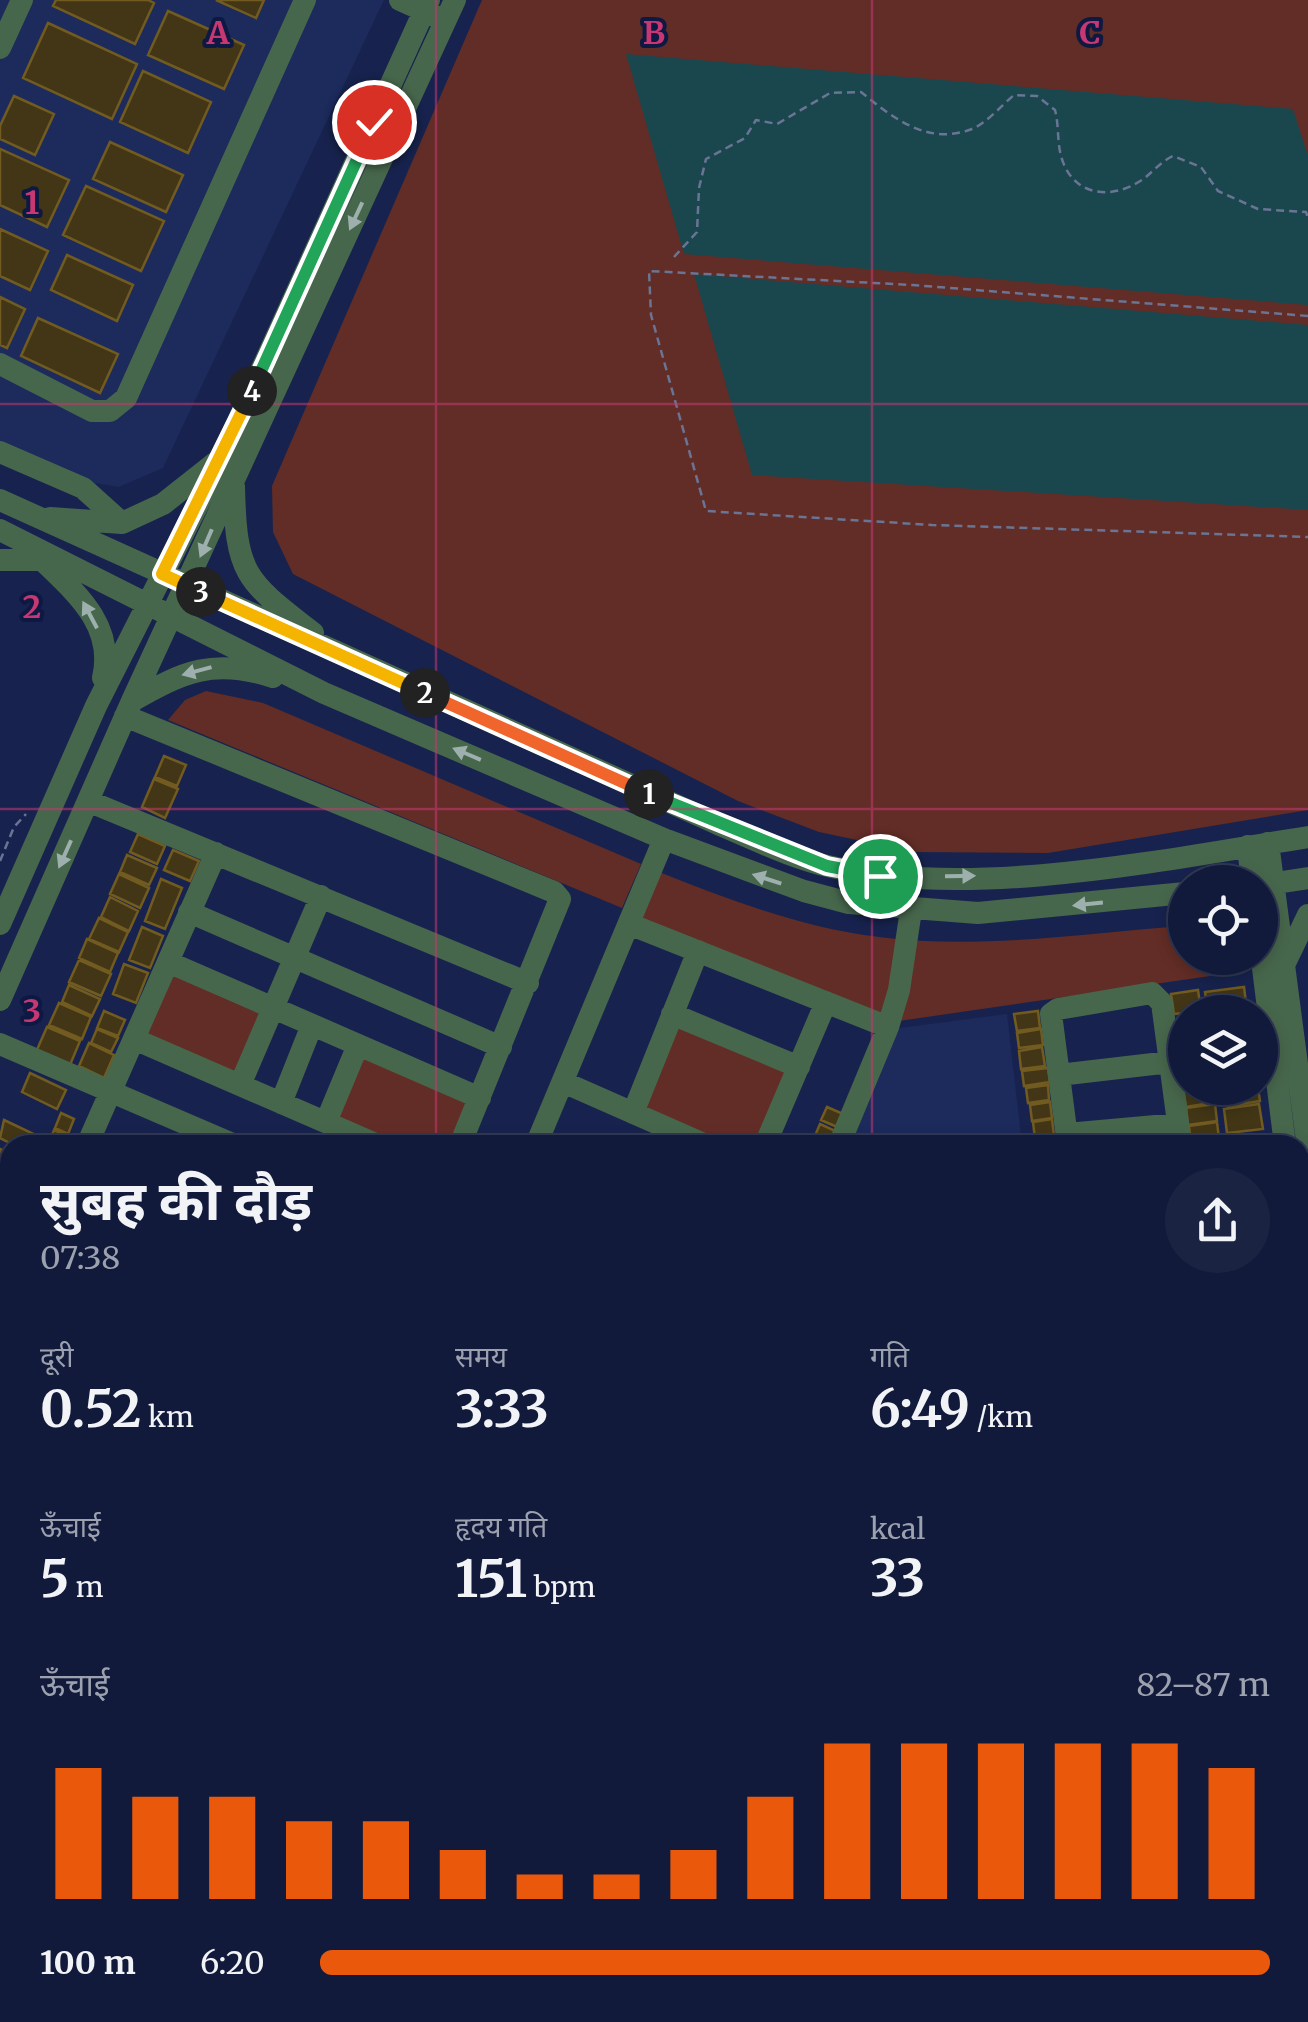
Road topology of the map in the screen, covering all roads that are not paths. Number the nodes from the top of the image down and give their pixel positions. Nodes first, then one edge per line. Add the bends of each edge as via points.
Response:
1 (22, 0) edge
2 (305, 0) edge
3 (400, 0) edge
4 (439, 8) edge
5 (0, 48) edge
6 (0, 364) edge
7 (0, 452) edge
8 (222, 457) junction
9 (234, 479) junction
10 (0, 500) edge
11 (37, 517) junction
12 (122, 523) junction
13 (0, 530) edge
14 (22, 540) junction
15 (0, 560) edge
16 (42, 560) junction
17 (162, 574) junction
18 (188, 586) junction
19 (148, 601) junction
20 (174, 614) junction
21 (343, 656) junction
22 (324, 693) junction
23 (96, 706) junction
24 (129, 708) junction
25 (88, 801) junction
26 (1308, 837) edge
27 (664, 838) junction
28 (1258, 845) junction
29 (216, 852) junction
30 (1260, 865) edge
31 (1308, 878) edge
32 (1278, 882) edge
33 (320, 896) junction
34 (1168, 896) edge
35 (912, 910) junction
36 (190, 912) junction
37 (1308, 915) edge
38 (0, 924) edge
39 (629, 924) junction
40 (1278, 944) edge
41 (698, 951) junction
42 (294, 958) junction
43 (168, 962) junction
44 (1284, 966) junction
45 (1263, 975) edge
46 (528, 983) junction
47 (1298, 990) edge
48 (0, 1000) edge
49 (826, 1002) junction
50 (273, 1007) junction
51 (672, 1014) junction
52 (312, 1025) junction
53 (888, 1027) junction
54 (134, 1039) junction
55 (358, 1045) junction
56 (501, 1047) junction
57 (1168, 1047) edge
58 (3, 1053) edge
59 (1168, 1062) edge
60 (799, 1066) junction
61 (1059, 1075) junction
62 (562, 1082) junction
63 (240, 1085) junction
64 (110, 1092) junction
65 (480, 1098) junction
66 (281, 1103) junction
67 (1176, 1105) edge
68 (633, 1113) junction
69 (326, 1122) junction
70 (1180, 1134) edge
71 (91, 1135) edge
72 (211, 1135) edge
73 (355, 1135) edge
74 (464, 1135) edge
75 (546, 1135) edge
76 (683, 1135) edge
77 (770, 1135) edge
78 (843, 1135) edge
79 (1067, 1135) edge
80 (1285, 1135) edge
81 (1307, 1135) edge

1 - 5 street
2 - 6 street via 126,398 110,410 92,411
3 - 4 street
4 - 8 street
4 -> 9 street
7 - 12 street via 83,488
8 - 12 street via 163,504
8 - 17 street
9 -> 18 street
9 - 21 street via 235,544 246,576
10 - 11 street
11 - 12 street
11 - 17 street
13 - 14 street
14 - 16 street
14 - 19 street
15 - 16 street
23 -> 16 street via 109,652 86,602
17 - 18 street
17 - 19 street
18 - 20 street
18 - 21 street
19 - 20 street
19 - 23 street
20 - 22 street
20 - 24 street
21 -> 28 street via 827,866 880,876 1050,874
22 -> 24 street via 221,666 190,671
27 -> 22 street
23 - 38 street
24 - 25 street
24 - 46 street via 554,892 559,908
25 - 29 street
25 -> 48 street
26 - 28 street
35 -> 27 street via 804,892
27 - 39 street
28 - 30 street
29 - 33 street
29 - 36 street
31 - 32 street
33 - 42 street
33 - 46 street
34 -> 35 street via 978,913
35 - 53 street
36 - 42 street
36 - 43 street
37 - 44 street
39 - 41 street
39 - 62 street
40 - 44 street
41 - 49 street
41 - 51 street
42 - 50 street
42 - 56 street
43 - 50 street
43 - 54 street
44 - 47 street
45 - 80 street
46 - 56 street
47 - 81 street
49 - 53 street
49 - 60 street
50 - 52 street
50 - 63 street
51 - 60 street
51 - 68 street
52 - 55 street
52 - 66 street
53 - 78 street
54 - 63 street
54 - 64 street
55 - 65 street
55 - 69 street
56 - 65 street
57 - 61 street via 1162,1003 1152,994 1058,1008 1051,1014
58 - 64 street
59 - 61 street
60 - 77 street
61 - 79 street
62 - 68 street
62 - 75 street
63 - 66 street
64 - 71 street
64 - 72 street
65 - 74 street
66 - 69 street
67 - 70 street
68 - 76 street
69 - 73 street

